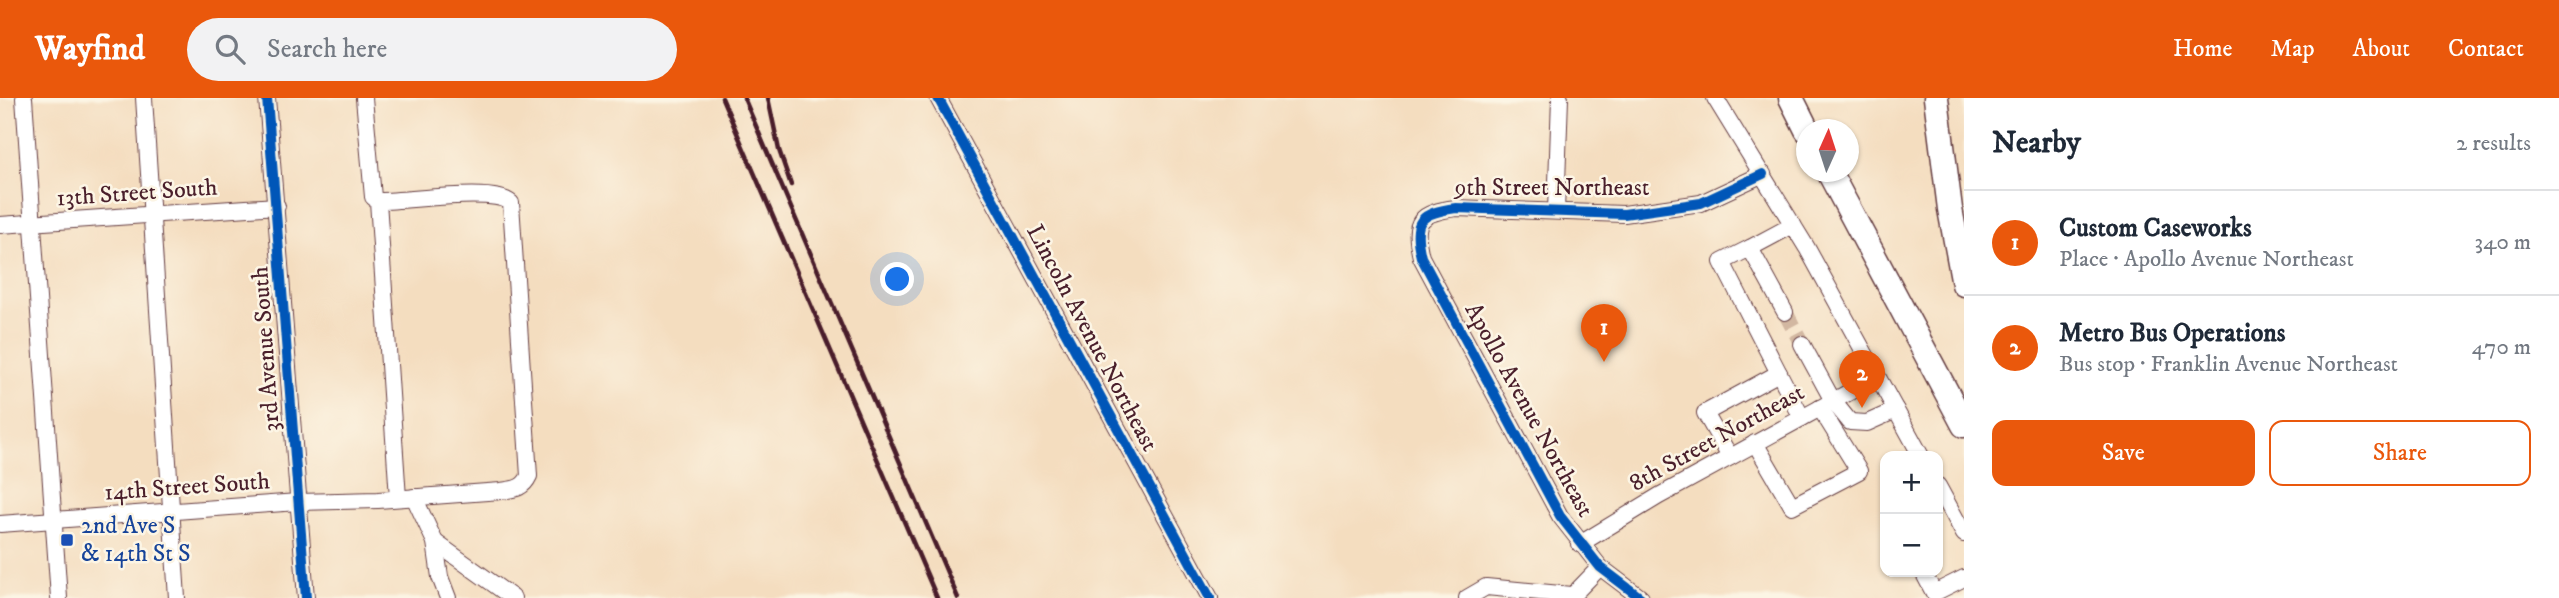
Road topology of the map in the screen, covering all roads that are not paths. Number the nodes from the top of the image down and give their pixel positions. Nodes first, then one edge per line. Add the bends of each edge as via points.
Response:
1 (24, 98) edge
2 (144, 98) edge
3 (267, 98) edge
4 (364, 98) edge
5 (938, 98) edge
6 (1560, 98) edge
7 (1715, 98) edge
8 (1791, 98) edge
9 (1936, 98) edge
10 (1802, 119) edge
11 (1763, 174) junction
12 (1834, 182) edge
13 (378, 201) junction
14 (277, 206) junction
15 (1556, 211) junction
16 (152, 214) junction
17 (1421, 220) joint
18 (33, 223) junction
19 (0, 225) edge
20 (1793, 225) junction
21 (1750, 248) junction
22 (1964, 284) edge
23 (1785, 312) tunnel mouth
24 (1802, 344) tunnel mouth
25 (1779, 373) junction
26 (1877, 377) junction
27 (1826, 404) junction
28 (1896, 410) junction
29 (1802, 418) junction
30 (1964, 425) edge
31 (1755, 443) junction
32 (1918, 451) edge
33 (1730, 457) junction
34 (1943, 495) edge
35 (406, 498) junction
36 (298, 502) junction
37 (171, 512) junction
38 (52, 520) junction
39 (0, 524) edge
40 (1964, 534) edge
41 (435, 542) junction
42 (1580, 544) junction
43 (1601, 567) junction
44 (1926, 577) edge
45 (1964, 578) edge
46 (1937, 594) edge
47 (1570, 596) edge
48 (59, 598) edge
49 (177, 598) edge
50 (306, 598) edge
51 (448, 598) edge
52 (513, 598) edge
53 (1210, 598) edge
54 (1467, 598) edge
55 (1641, 598) edge

1 - 18 street
2 - 16 street
3 - 14 street, 3rd Avenue South
4 - 13 street via 373,197
5 - 53 street, Lincoln Avenue Northeast
6 - 15 street
7 - 11 street
8 - 10 highway
9 - 22 highway
11 - 15 street, 9th Street Northeast via 1701,203 1624,214
11 - 20 street
12 - 30 highway
13 - 35 street
13 - 35 street, 14th Street South via 487,195 511,203 528,476 519,489
14 - 16 street, 13th Street South
14 - 36 street, 3rd Avenue South
15 - 17 street, 9th Street Northeast via 1456,208 1432,211
16 - 18 street, 13th Street South
16 - 37 street
17 - 42 street, Apollo Avenue Northeast via 1416,238 1421,257 1560,516
18 - 19 street, 13th Street South
18 - 38 street
20 - 21 street
20 - 26 street
21 - 23 street
21 - 25 street via 1722,262
24 - 27 street
25 - 29 street
25 - 33 street via 1705,413
26 - 27 street, 8th Street Northeast
26 - 28 street
27 - 28 street via 1850,422 1867,423
27 - 29 street, 8th Street Northeast
27 - 31 street via 1858,471 1792,506
28 - 32 street
29 - 31 street, 8th Street Northeast
31 - 33 street, 8th Street Northeast
33 - 42 street, 8th Street Northeast
34 - 40 street
35 - 36 street, 14th Street South
35 - 41 street
36 - 37 street, 14th Street South
36 - 50 street, 3rd Avenue South
37 - 38 street, 14th Street South
37 - 49 street
38 - 39 street, 14th Street South
38 - 48 street
41 - 51 street
41 - 52 street
42 - 43 street, Apollo Avenue Northeast
43 - 47 street
43 - 55 street, Apollo Avenue Northeast
44 - 46 street
45 - 46 street
47 - 54 street via 1486,587

